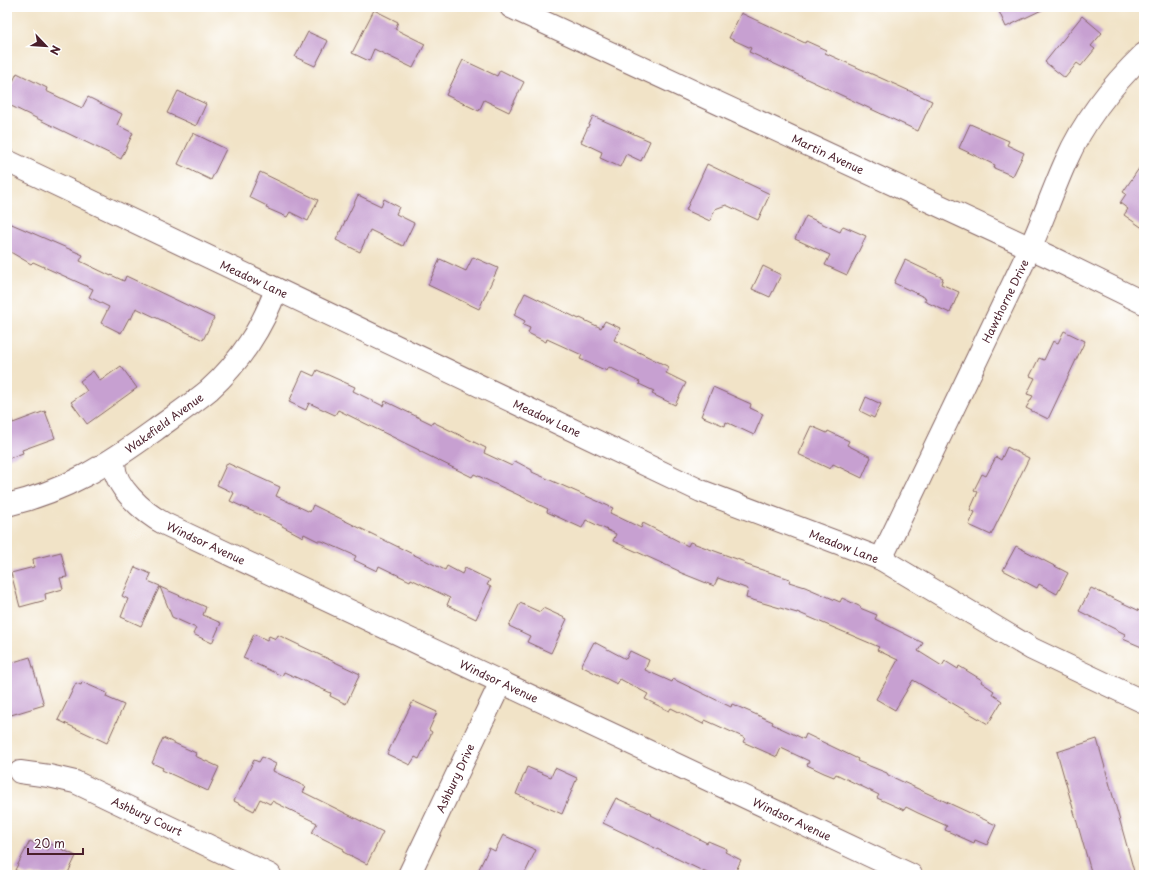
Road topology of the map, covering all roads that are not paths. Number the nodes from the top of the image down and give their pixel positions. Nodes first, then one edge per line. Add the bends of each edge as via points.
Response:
1 (511, 7) edge
2 (1144, 54) edge
3 (7, 161) edge
4 (1030, 248) junction
5 (276, 289) junction
6 (1144, 303) edge
7 (115, 459) junction
8 (7, 505) edge
9 (880, 559) junction
10 (501, 682) junction
11 (1144, 702) edge
12 (20, 772) dead end
13 (878, 868) edge
14 (270, 875) edge
15 (409, 875) edge
16 (911, 875) edge

1 - 4 street, Martin Avenue
2 - 4 street, Hawthorne Drive via 1112,88 1083,129 1066,160
3 - 5 street, Meadow Lane
4 - 6 street, Martin Avenue
4 - 9 street, Hawthorne Drive
5 - 7 street, Wakefield Avenue via 248,346 222,378 197,400
5 - 9 street, Meadow Lane via 701,491
7 - 8 street, Wakefield Avenue via 67,485
7 - 10 street, Windsor Avenue via 113,466 125,490 139,506 156,519
9 - 11 street, Meadow Lane via 1032,649
10 - 13 street, Windsor Avenue
10 - 15 street, Ashbury Drive
12 - 14 street, Ashbury Court via 75,782
13 - 16 street, Windsor Avenue

